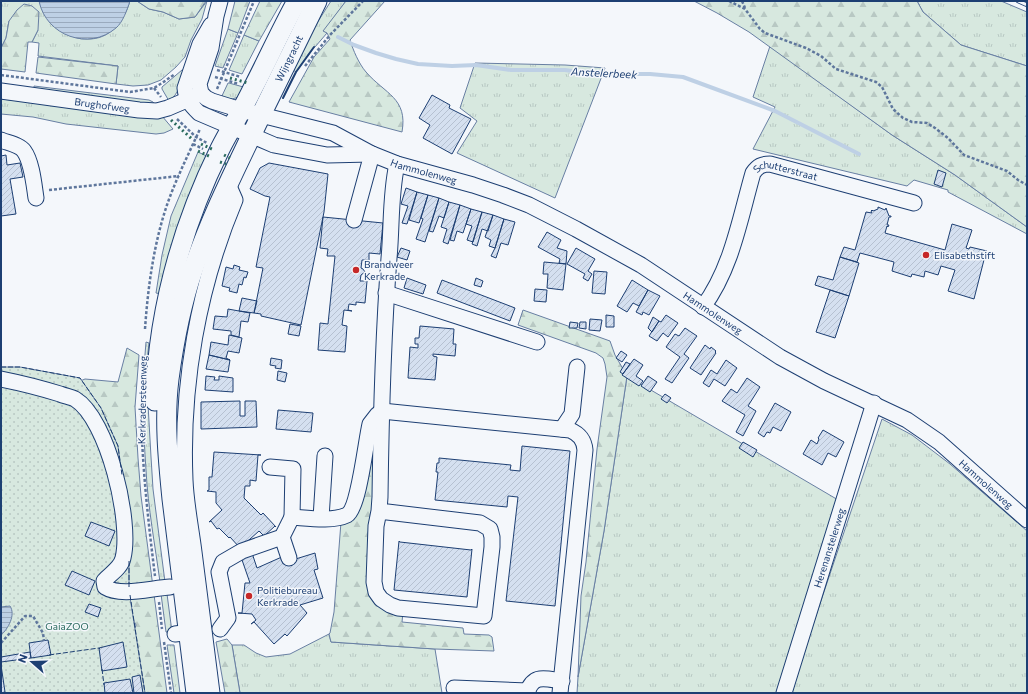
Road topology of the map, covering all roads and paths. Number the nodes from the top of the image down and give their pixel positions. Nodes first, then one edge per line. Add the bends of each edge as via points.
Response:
1 (220, 1) edge
2 (254, 1) edge
3 (296, 1) edge
4 (317, 1) edge
5 (363, 1) edge
6 (729, 1) edge
7 (742, 1) edge
8 (745, 9) junction
9 (216, 16) junction
10 (302, 70) dead end
11 (178, 71) dead end
12 (1, 75) edge
13 (222, 79) dead end
14 (1, 91) edge
15 (201, 93) junction
16 (187, 100) junction
17 (241, 110) junction
18 (261, 115) junction
19 (206, 116) junction
20 (232, 127) junction
21 (251, 136) junction
22 (1, 140) edge
23 (372, 154) junction
24 (397, 164) junction
25 (180, 176) junction
26 (1027, 185) edge
27 (35, 195) joint
28 (914, 203) dead end
29 (354, 220) dead end
30 (386, 293) junction
31 (703, 307) junction
32 (144, 333) dead end
33 (537, 342) dead end
34 (577, 367) dead end
35 (1, 379) edge
36 (141, 402) dead end
37 (874, 403) junction
38 (382, 412) junction
39 (562, 429) junction
40 (325, 456) dead end
41 (270, 468) dead end
42 (379, 511) junction
43 (292, 517) junction
44 (321, 518) junction
45 (1027, 520) edge
46 (282, 538) junction
47 (288, 558) dead end
48 (164, 587) junction
49 (220, 629) dead end
50 (189, 632) junction
51 (44, 641) dead end
52 (1, 643) edge
53 (561, 687) edge
54 (454, 688) dead end
55 (528, 692) edge
56 (171, 693) edge
57 (184, 693) edge
58 (196, 693) edge
59 (212, 693) edge
60 (784, 693) edge

1 - 9 street
2 - 13 path
3 - 17 main road, Wijngracht
4 - 18 main road, Wijngracht
5 - 10 path via 308,59
6 - 8 path
7 - 8 path
8 - 26 path via 765,33 806,48 821,56 836,69 876,82 882,87 893,109 904,118 912,122 927,123 948,138 964,155 1007,171
9 - 15 street via 211,48 199,84
9 - 16 street via 200,44 190,69 185,88
11 - 12 path, Brughofweg via 154,88 130,92
14 - 16 street, Brughofweg via 151,111 168,108
15 - 16 street, Brughofweg
15 - 17 street, Hammolenweg via 212,101
16 - 19 street, Hammolenweg
17 - 18 street, Hammolenweg
17 - 20 main road, Kerkradersteenweg
18 - 21 main road, Kerkradersteenweg
18 - 23 street, Hammolenweg via 333,133
19 - 20 street, Hammolenweg
19 - 25 path
20 - 21 street, Hammolenweg
20 - 48 main road, Kerkradersteenweg via 205,183 180,247 170,285 161,338 156,382 154,444
21 - 23 street, Hammolenweg via 274,145 327,155
21 - 50 main road, Kerkradersteenweg via 208,229 193,270 179,322 169,380 169,471
22 - 27 street via 24,150
23 - 24 street, Hammolenweg
23 - 29 street
24 - 30 street via 393,182
24 - 31 street, Hammolenweg via 473,185 529,205 641,265
25 - 27 path
25 - 32 path via 168,202 159,233 149,284
28 - 31 street, Schutterstraat via 762,164 756,167 753,173 721,278
30 - 33 street
30 - 38 street
31 - 37 street, Hammolenweg via 780,357 824,381
34 - 39 street via 572,414
35 - 48 street via 42,388 75,399 89,412 106,446 122,502 123,559 118,568 104,581 105,588 112,592 122,592
36 - 48 path, Kerkradersteenweg via 142,456 148,521
37 - 45 street, Hammolenweg via 907,420 939,442
37 - 60 street, Herenanstelerweg
38 - 39 street
38 - 42 street
38 - 44 street via 370,424 351,511 344,516
39 - 53 street via 570,430 581,437 585,450
40 - 44 street
41 - 43 street via 293,469
42 - 42 street via 480,523 490,529 492,547 484,616 398,608 381,599 374,582
43 - 44 street
43 - 46 street
46 - 47 street
46 - 49 street via 242,551 223,562 219,572 228,618
48 - 50 main road, Kerkradersteenweg
48 - 56 path, Kerkradersteenweg
50 - 57 main road, Kerkradersteenweg
50 - 58 main road, Kerkradersteenweg
50 - 59 street, Kerkradersteenweg
51 - 52 path via 43,633 33,616 25,616
53 - 55 street via 539,678 532,682
54 - 55 street

